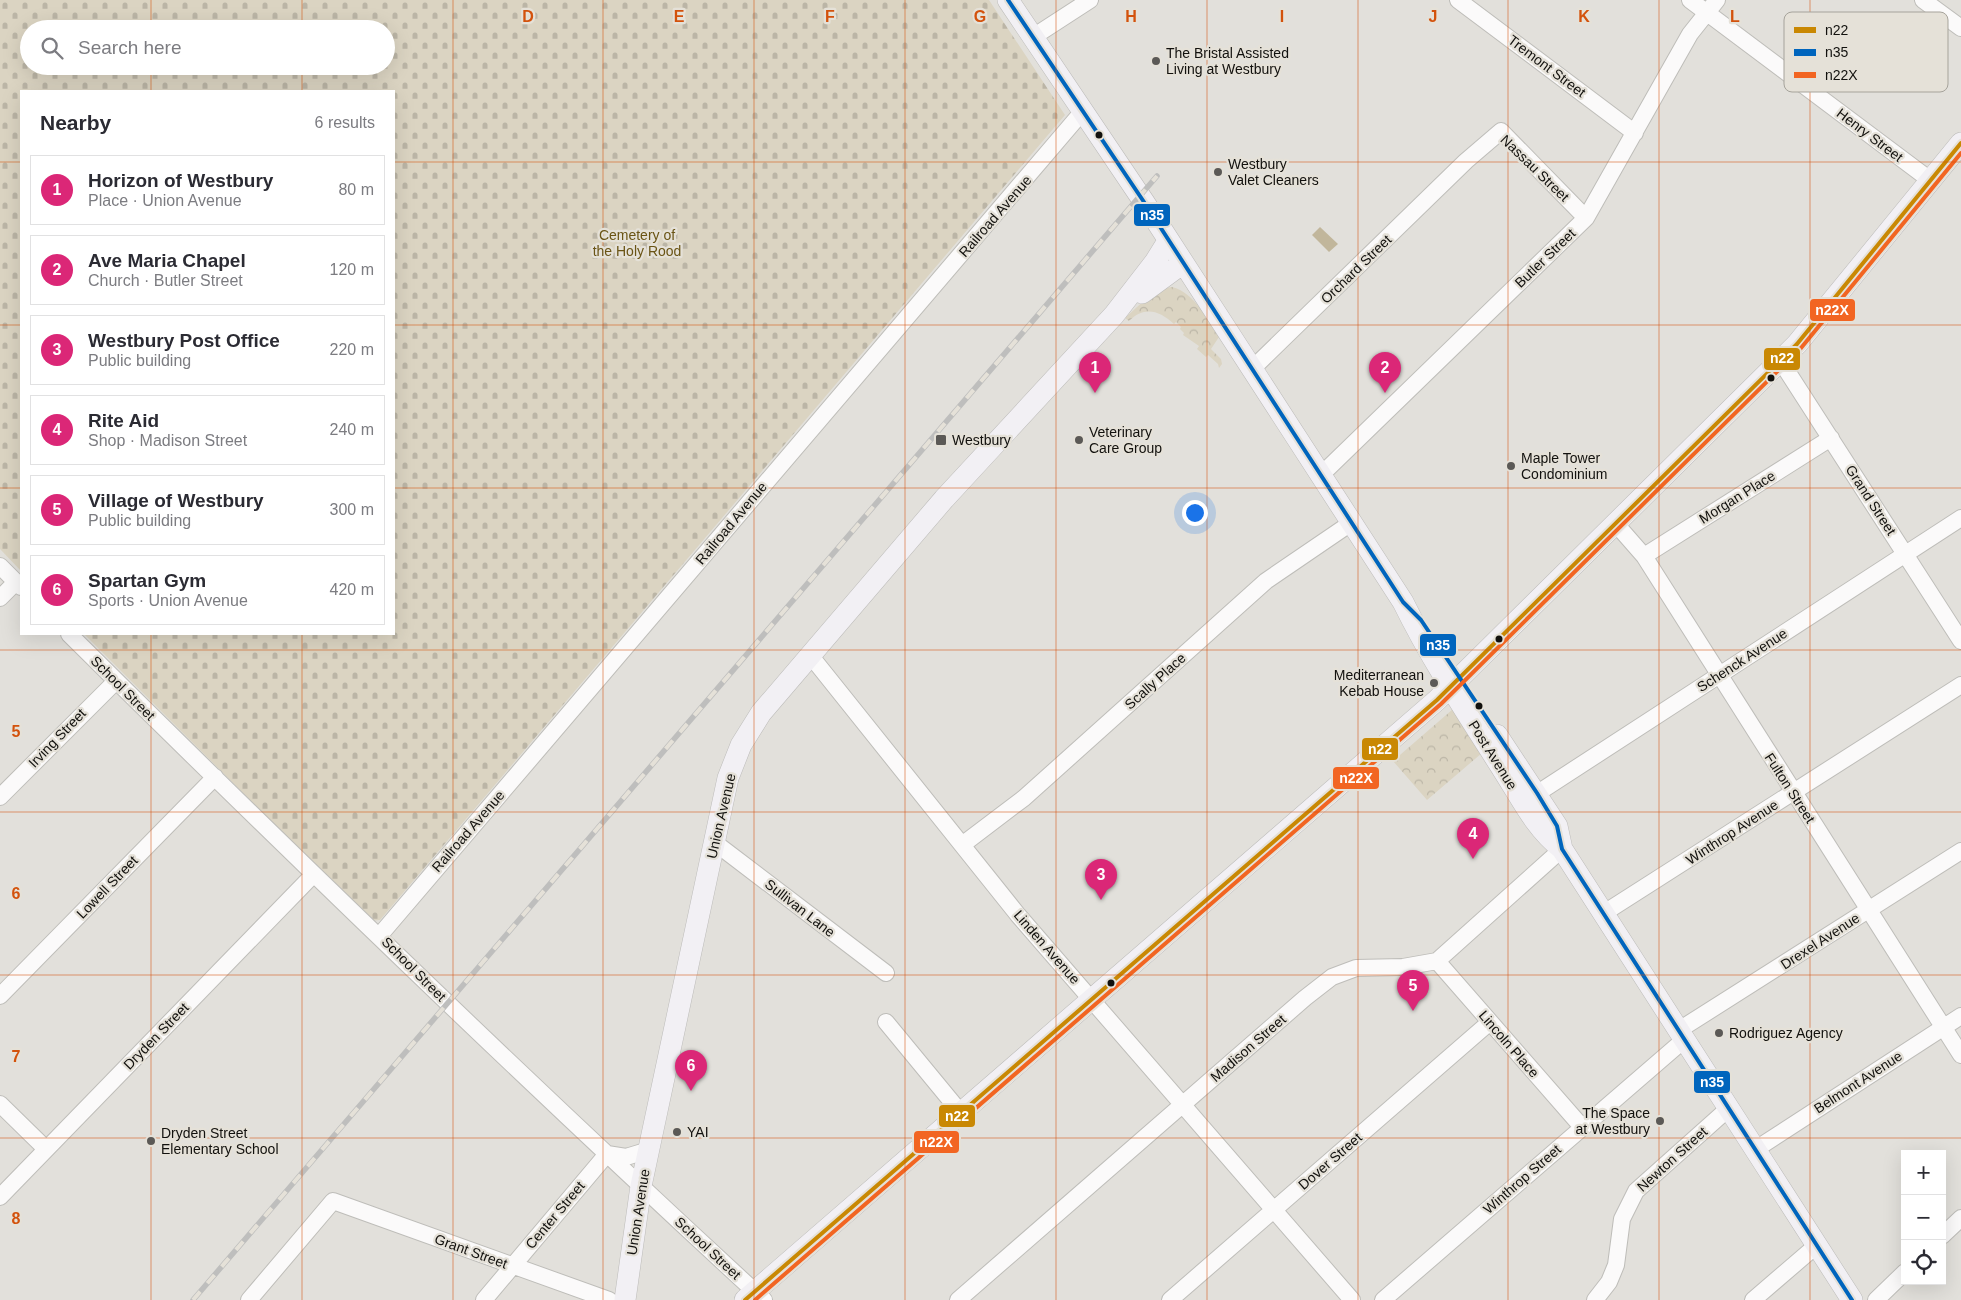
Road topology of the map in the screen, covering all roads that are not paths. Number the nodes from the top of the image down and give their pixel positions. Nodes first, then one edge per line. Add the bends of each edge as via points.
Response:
1 (1008, 0) edge
2 (1090, 0) edge
3 (1458, 0) edge
4 (1690, 0) edge
5 (1923, 0) edge
6 (1712, 6) edge
7 (1939, 12) edge
8 (1948, 18) edge
9 (1961, 28) edge
10 (1033, 37) junction
11 (1784, 63) edge
12 (1820, 92) edge
13 (1083, 111) junction
14 (1635, 133) junction
15 (1961, 143) edge
16 (1460, 167) joint
17 (1930, 180) junction
18 (1586, 218) junction
19 (1168, 241) junction
20 (1183, 263) junction
21 (1114, 315) junction
22 (1780, 360) junction
23 (1251, 370) junction
24 (1831, 438) junction
25 (1321, 475) junction
26 (1961, 518) edge
27 (1351, 523) junction
28 (1616, 524) junction
29 (1906, 555) junction
30 (1644, 556) junction
31 (0, 566) edge
32 (19, 584) edge
33 (0, 598) edge
34 (69, 635) edge
35 (1961, 641) edge
36 (810, 655) junction
37 (1718, 676) junction
38 (116, 680) junction
39 (1456, 682) junction
40 (1961, 685) edge
41 (214, 778) junction
42 (1794, 792) junction
43 (0, 797) edge
44 (1530, 798) junction
45 (714, 842) junction
46 (962, 845) junction
47 (1562, 849) junction
48 (1961, 851) edge
49 (314, 874) junction
50 (1868, 910) junction
51 (1604, 913) junction
52 (380, 935) junction
53 (1437, 961) junction
54 (886, 973) dead end
55 (0, 996) edge
56 (1092, 1000) junction
57 (1961, 1016) edge
58 (886, 1022) dead end
59 (1490, 1022) junction
60 (1943, 1028) junction
61 (1682, 1035) junction
62 (1961, 1055) edge
63 (0, 1104) edge
64 (1183, 1105) junction
65 (1729, 1108) junction
66 (961, 1113) junction
67 (1582, 1127) junction
68 (46, 1149) junction
69 (1756, 1149) junction
70 (649, 1150) junction
71 (607, 1154) junction
72 (641, 1186) junction
73 (0, 1197) edge
74 (1274, 1210) junction
75 (1961, 1218) edge
76 (1946, 1232) edge
77 (1816, 1245) junction
78 (512, 1265) junction
79 (1901, 1276) edge
80 (755, 1297) edge
81 (249, 1300) edge
82 (484, 1300) edge
83 (609, 1300) edge
84 (625, 1300) edge
85 (958, 1300) edge
86 (1170, 1300) edge
87 (1352, 1300) edge
88 (1383, 1300) edge
89 (1595, 1300) edge
90 (1753, 1300) edge
91 (1852, 1300) edge
92 (1876, 1300) edge

1 - 10 main road, Post Avenue
2 - 10 street
3 - 14 street, Tremont Street
4 - 6 street, Henry Street
5 - 7 street
6 - 11 street, Henry Street
6 - 14 street, Butler Street via 1690,34
8 - 9 street
10 - 13 main road, Post Avenue
12 - 17 street, Henry Street
13 - 19 main road, Post Avenue
13 - 52 street, Railroad Avenue
14 - 18 street, Butler Street
15 - 17 main road
16 - 18 street, Nassau Street via 1501,131
16 - 23 street, Orchard Street
17 - 22 main road via 1797,344
18 - 25 street, Butler Street
19 - 20 main road, Post Avenue
19 - 21 main road, Union Avenue
20 - 21 main road, Union Avenue
20 - 23 main road, Post Avenue
21 - 36 main road, Union Avenue via 949,494
22 - 24 street, Grand Street
22 - 28 main road
23 - 25 main road, Post Avenue
24 - 29 street, Grand Street
24 - 30 street, Morgan Place
25 - 27 main road, Post Avenue
26 - 29 street, Schenck Avenue
27 - 39 main road, Post Avenue via 1403,602 1421,620
27 - 46 street, Scally Place via 1266,581 1024,798
28 - 30 street, Fulton Street
28 - 39 main road
29 - 35 street, Grand Street
29 - 37 street, Schenck Avenue
30 - 37 street, Fulton Street
31 - 32 street
32 - 33 street
34 - 38 street, School Street
36 - 45 main road, Union Avenue via 761,713 741,745 728,778
36 - 46 street, Linden Avenue
37 - 42 street, Fulton Street
37 - 44 street, Schenck Avenue
38 - 41 street, School Street
38 - 43 street, Irving Street
39 - 44 main road, Post Avenue
39 - 56 main road
40 - 42 street, Winthrop Avenue
41 - 49 street, School Street
41 - 55 street, Lowell Street
42 - 50 street, Fulton Street
42 - 51 street, Winthrop Avenue
44 - 47 main road, Post Avenue via 1544,835
45 - 54 street, Sullivan Lane
45 - 70 main road, Union Avenue
46 - 56 street, Linden Avenue
47 - 51 main road, Post Avenue
47 - 53 street
48 - 50 street, Drexel Avenue
49 - 52 street, School Street
49 - 68 street, Dryden Street
50 - 60 street, Fulton Street
50 - 61 street, Drexel Avenue
51 - 61 main road, Post Avenue
52 - 71 street, School Street
53 - 59 street, Lincoln Place
53 - 64 street, Madison Street via 1403,967 1356,968 1332,977
56 - 64 street, Linden Avenue
56 - 66 main road
57 - 60 street, Belmont Avenue
58 - 66 street
59 - 67 street, Lincoln Place
59 - 74 street, Dover Street
60 - 62 street, Fulton Street
60 - 69 street, Belmont Avenue
61 - 65 main road, Post Avenue
61 - 67 street, Winthrop Street
63 - 68 street
64 - 74 street, Linden Avenue
64 - 85 street, Madison Street
65 - 69 main road, Post Avenue
65 - 89 street, Newton Street via 1636,1191 1622,1219 1616,1265 1609,1282
66 - 80 main road
67 - 88 street, Winthrop Street
68 - 73 street, Dryden Street
69 - 77 main road, Post Avenue
70 - 71 street via 626,1157
70 - 72 main road, Union Avenue
71 - 72 street, School Street
71 - 78 street, Center Street
72 - 80 street, School Street
72 - 84 main road, Union Avenue
74 - 86 street, Dover Street
74 - 87 street, Linden Avenue
75 - 76 street
77 - 90 street
77 - 91 main road, Post Avenue
78 - 81 street, Grant Street via 332,1201
78 - 82 street, Center Street
78 - 83 street, Grant Street
79 - 92 street

